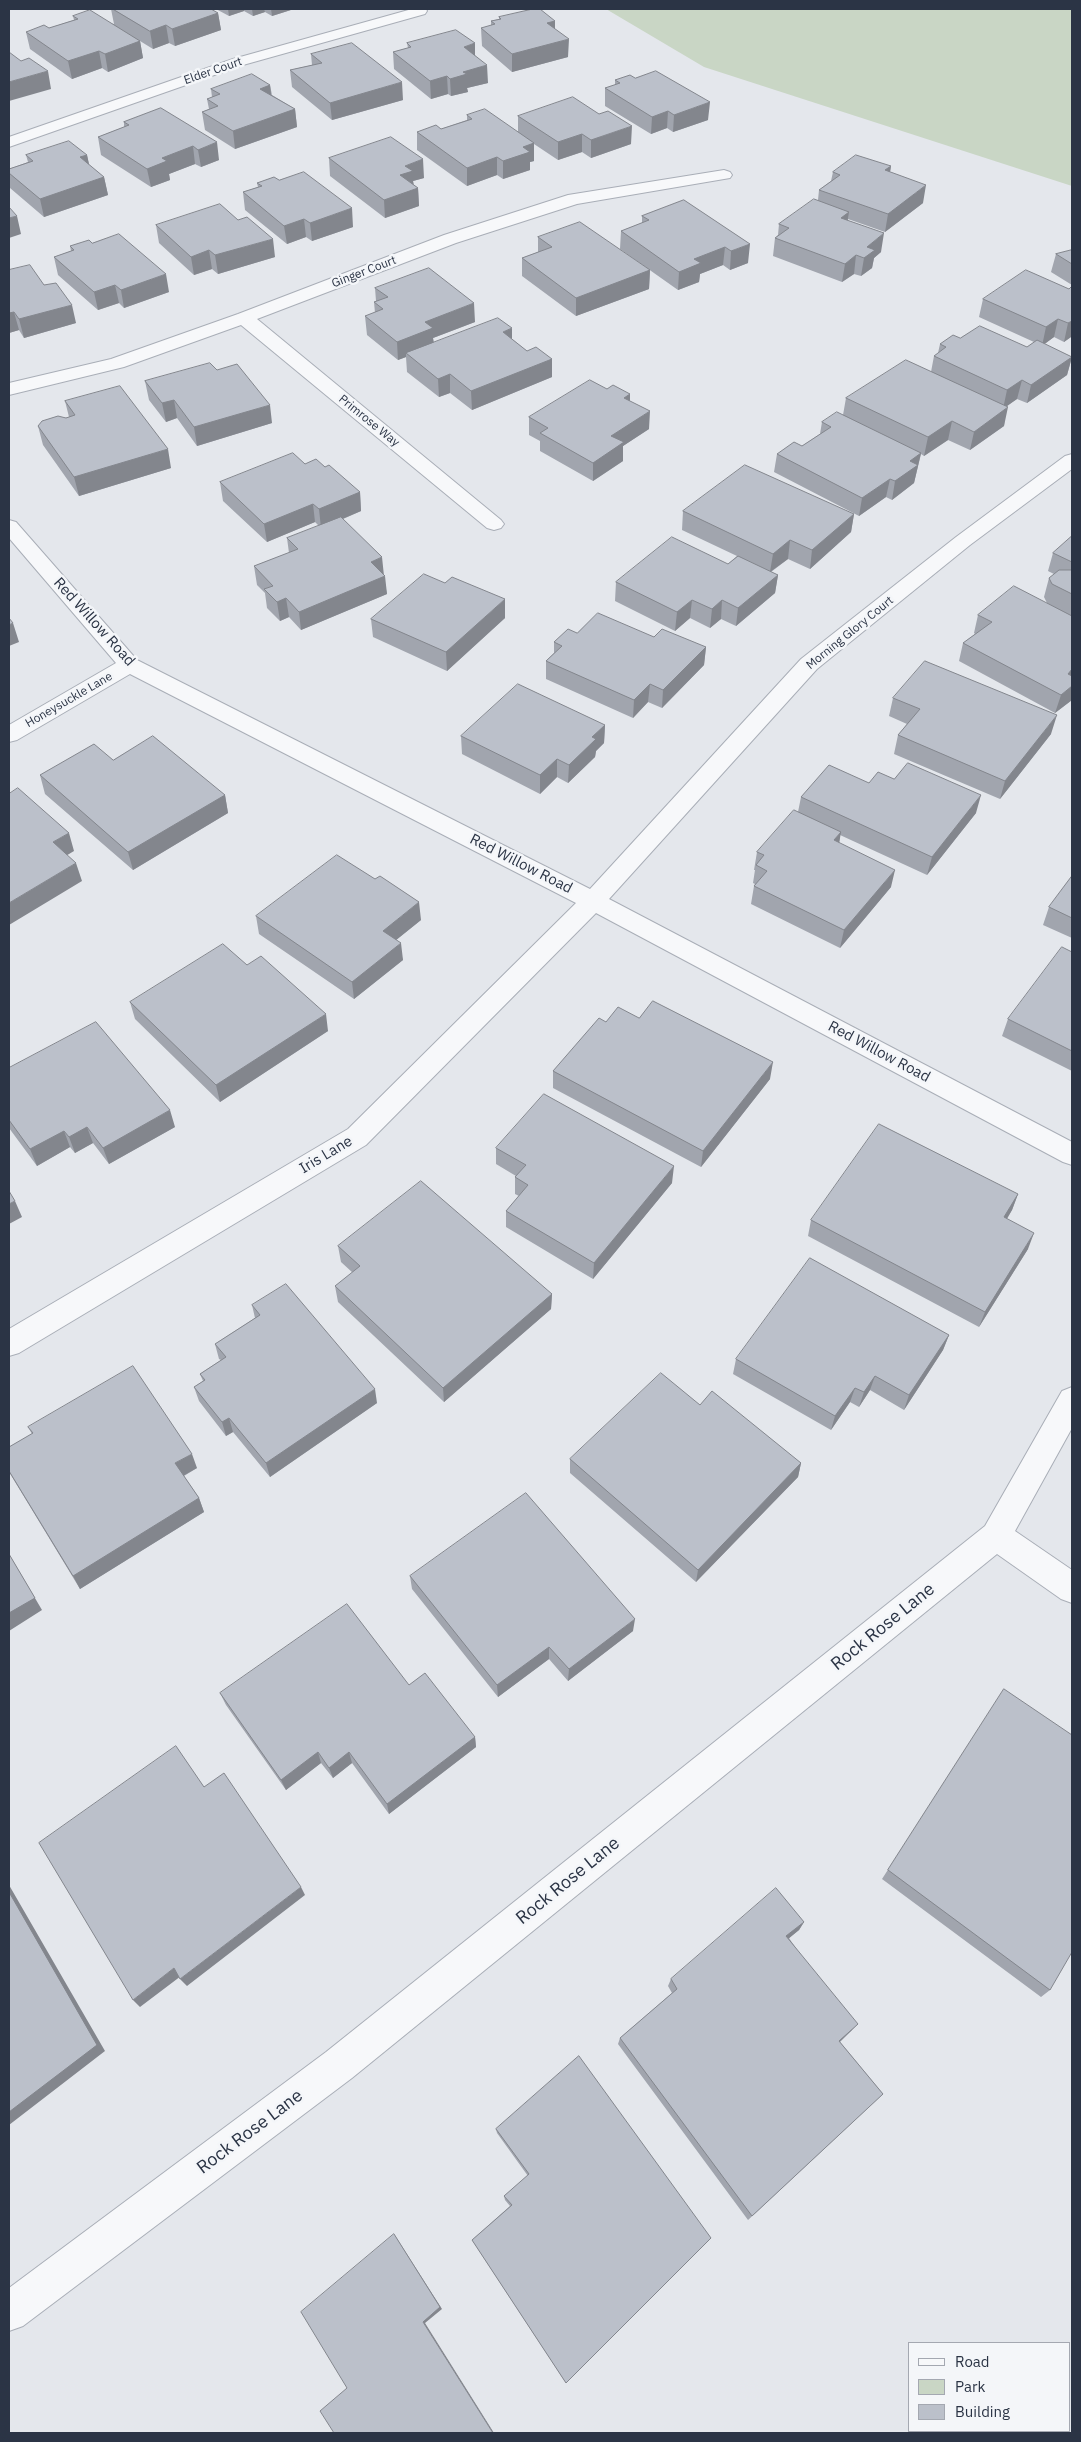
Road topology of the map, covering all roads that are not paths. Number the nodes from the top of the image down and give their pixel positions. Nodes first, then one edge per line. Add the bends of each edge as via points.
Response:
1 (420, 11) dead end
2 (9, 142) edge
3 (724, 175) dead end
4 (244, 318) junction
5 (9, 388) edge
6 (1072, 460) edge
7 (494, 524) dead end
8 (9, 526) edge
9 (129, 665) junction
10 (9, 735) edge
11 (593, 901) junction
12 (1072, 1154) edge
13 (9, 1344) edge
14 (1072, 1400) edge
15 (996, 1536) junction
16 (1072, 1588) edge
17 (9, 2312) edge

1 - 2 street, Elder Court via 238,62
3 - 4 street, Ginger Court via 574,198 450,238
4 - 5 street, Ginger Court via 118,363
4 - 7 street, Primrose Way
6 - 11 street, Morning Glory Court via 963,541 809,664
8 - 9 street, Red Willow Road
9 - 10 street, Honeysuckle Lane
9 - 11 street, Red Willow Road
11 - 12 street, Red Willow Road
11 - 13 street, Iris Lane via 357,1136
14 - 15 street, Rock Rose Lane
15 - 16 street
15 - 17 street, Rock Rose Lane via 339,2066

